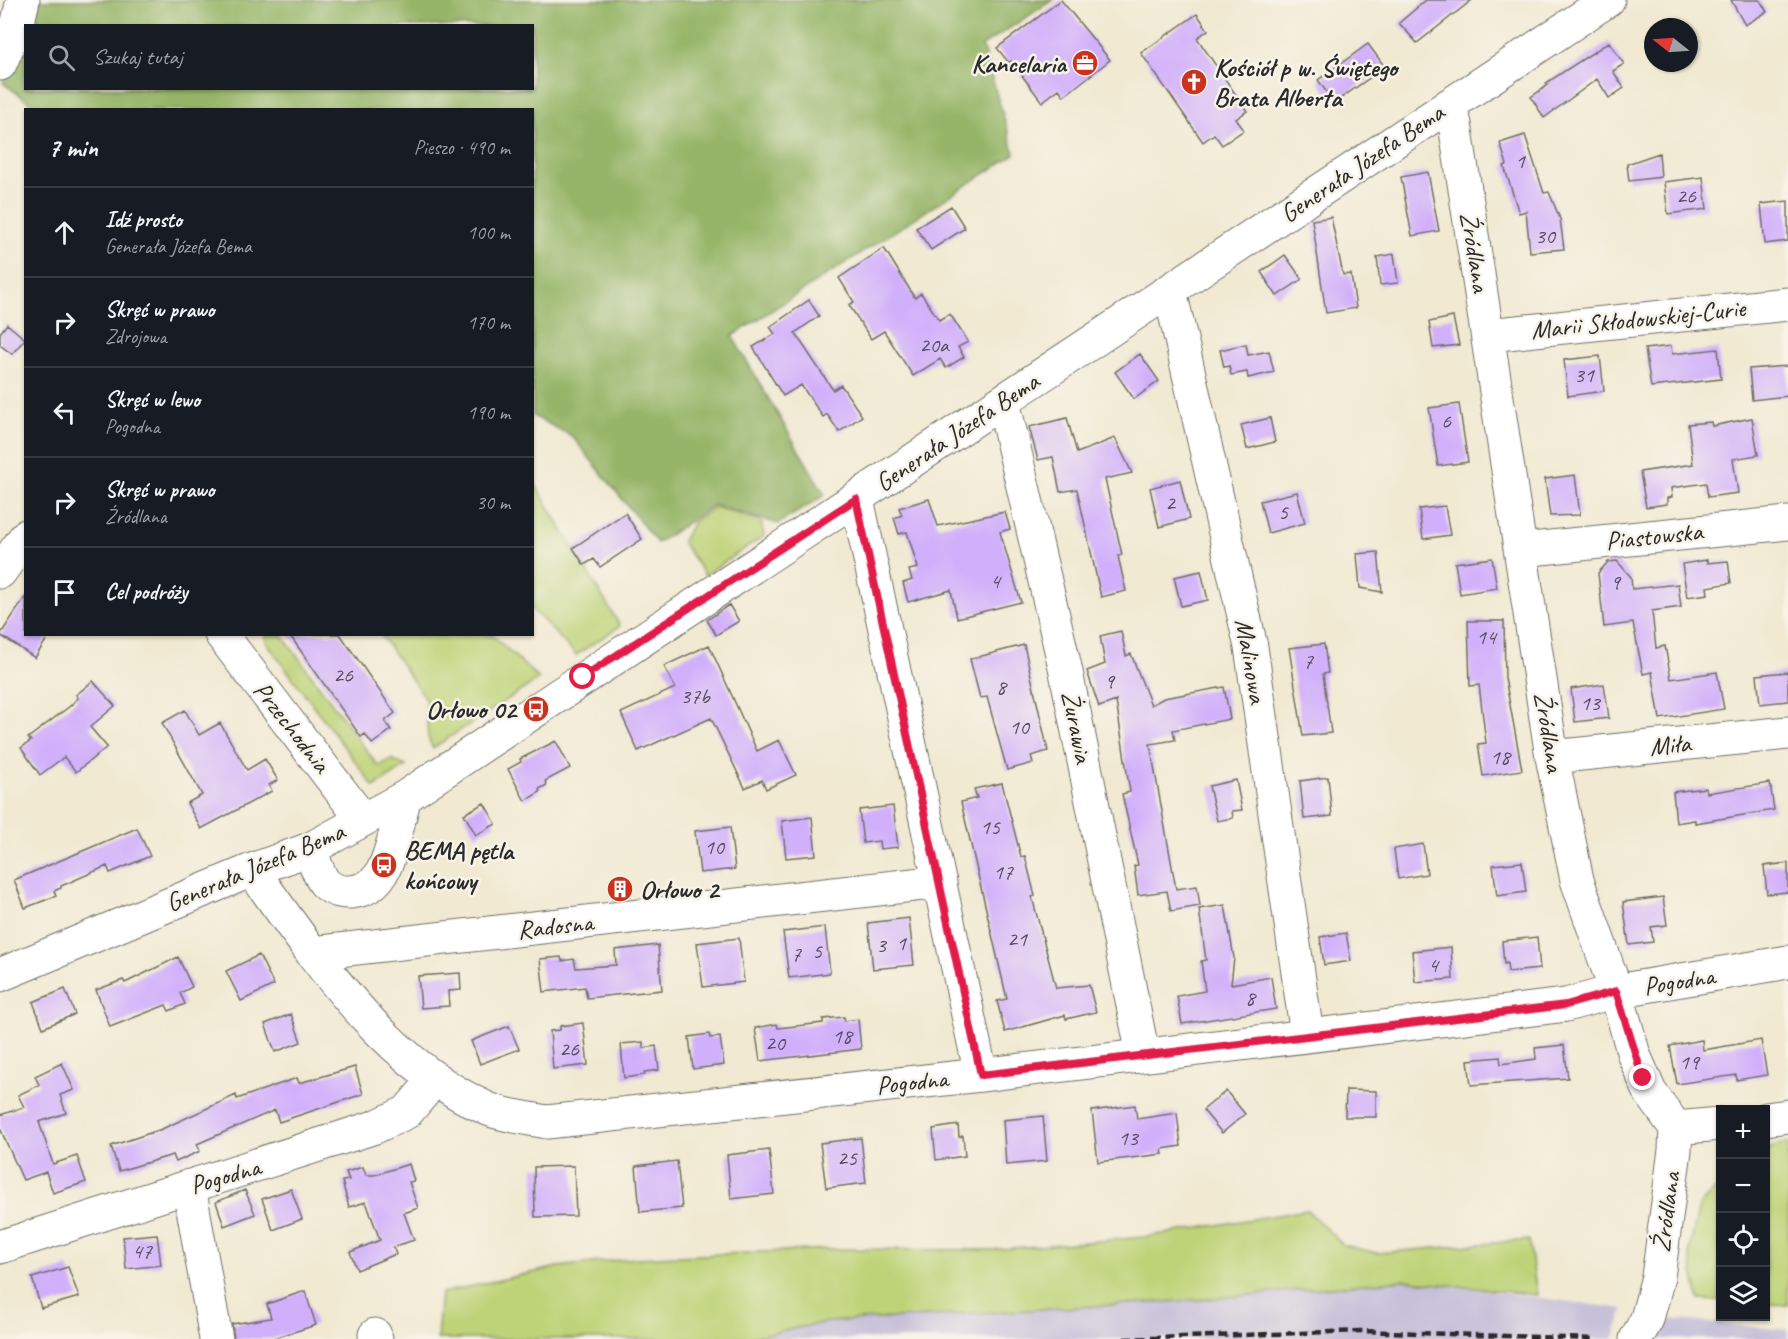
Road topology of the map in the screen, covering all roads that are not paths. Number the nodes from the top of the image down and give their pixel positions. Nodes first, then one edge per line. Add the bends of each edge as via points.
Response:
1 (23, 0) edge
2 (1608, 0) edge
3 (0, 64) edge
4 (1449, 105) junction
5 (1170, 291) junction
6 (1788, 304) edge
7 (1488, 335) junction
8 (1003, 401) junction
9 (856, 499) junction
10 (1788, 523) edge
11 (24, 539) edge
12 (1521, 550) junction
13 (0, 572) edge
14 (223, 636) edge
15 (1788, 733) edge
16 (1552, 757) junction
17 (405, 797) junction
18 (363, 820) junction
19 (310, 849) junction
20 (252, 870) junction
21 (940, 882) junction
22 (312, 953) junction
23 (1788, 962) edge
24 (0, 975) edge
25 (1616, 991) junction
26 (1307, 1035) junction
27 (1143, 1054) junction
28 (981, 1075) junction
29 (434, 1080) junction
30 (1788, 1116) edge
31 (1770, 1118) edge
32 (1716, 1124) edge
33 (1676, 1128) junction
34 (189, 1186) junction
35 (0, 1247) edge
36 (216, 1339) edge
37 (1636, 1339) edge

1 - 3 street
2 - 4 street, Generała Józefa Bema
4 - 5 street, Generała Józefa Bema
4 - 7 street, Źródlana
5 - 8 street, Generała Józefa Bema
5 - 26 street, Malinowa via 1251,647
6 - 7 street, Marii Skłodowskiej-Curie
7 - 12 street, Źródlana
8 - 9 street, Generała Józefa Bema
8 - 27 street, Żurawia via 1065,667
9 - 17 street, Generała Józefa Bema
9 - 21 street
10 - 12 street, Piastowska
11 - 13 street
12 - 16 street, Źródlana
14 - 18 street, Przechodnia
15 - 16 street, Miła
16 - 25 street, Źródlana via 1571,859
17 - 18 street, Generała Józefa Bema
17 - 19 street via 384,866 368,887 350,892 328,885
18 - 19 street, Generała Józefa Bema
19 - 20 street, Generała Józefa Bema
20 - 22 street, Pogodna
20 - 24 street, Generała Józefa Bema
21 - 22 street, Radosna
21 - 28 street
22 - 29 street, Pogodna via 351,1003
23 - 25 street, Pogodna
25 - 26 street, Pogodna via 1566,1005
25 - 33 street, Źródlana via 1643,1078
26 - 27 street, Pogodna
27 - 28 street, Pogodna
28 - 29 street, Pogodna via 547,1122 490,1110
29 - 34 street, Pogodna via 407,1112 375,1127
30 - 31 street
32 - 33 street
33 - 37 street, Źródlana via 1658,1276 1647,1319
34 - 35 street, Pogodna
34 - 36 street

